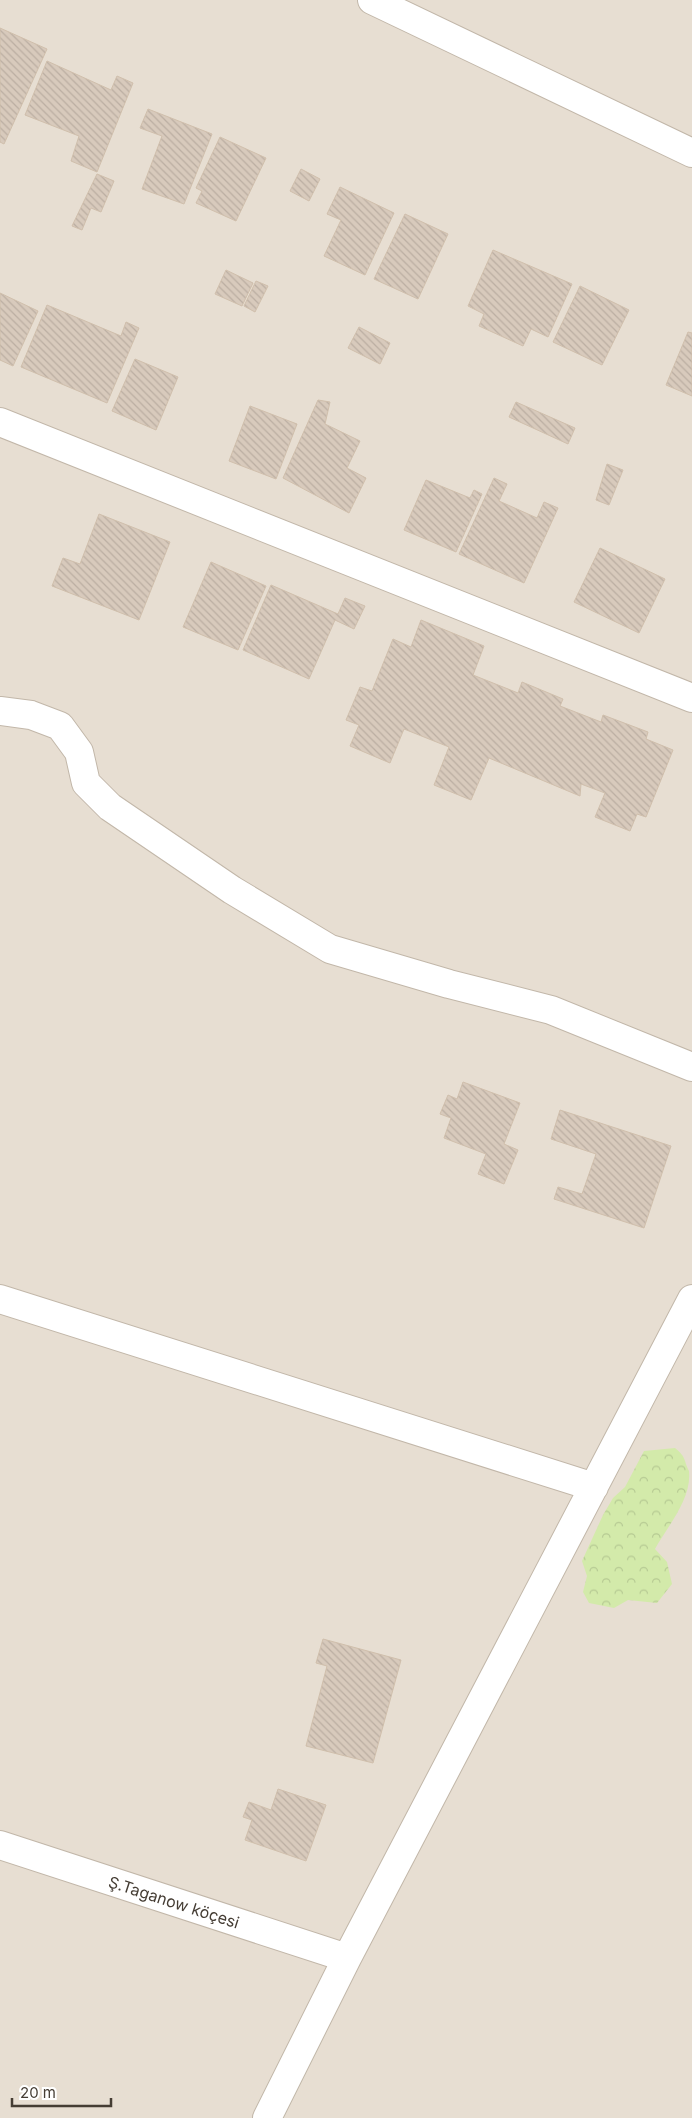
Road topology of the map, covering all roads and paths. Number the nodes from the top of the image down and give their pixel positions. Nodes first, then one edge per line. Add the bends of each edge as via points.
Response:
1 (372, 0) edge
2 (692, 152) edge
3 (0, 422) edge
4 (692, 698) edge
5 (0, 711) edge
6 (692, 1068) edge
7 (0, 1299) edge
8 (692, 1299) edge
9 (594, 1487) junction
10 (0, 1845) edge
11 (348, 1958) junction
12 (267, 2118) edge

1 - 2 street
3 - 4 street
5 - 6 street via 31,715 60,726 79,752 86,783 110,807 232,890 330,949 552,1010
7 - 9 street
8 - 9 street
9 - 11 street
10 - 11 street, Ş.Taganow köçesi
11 - 12 street

